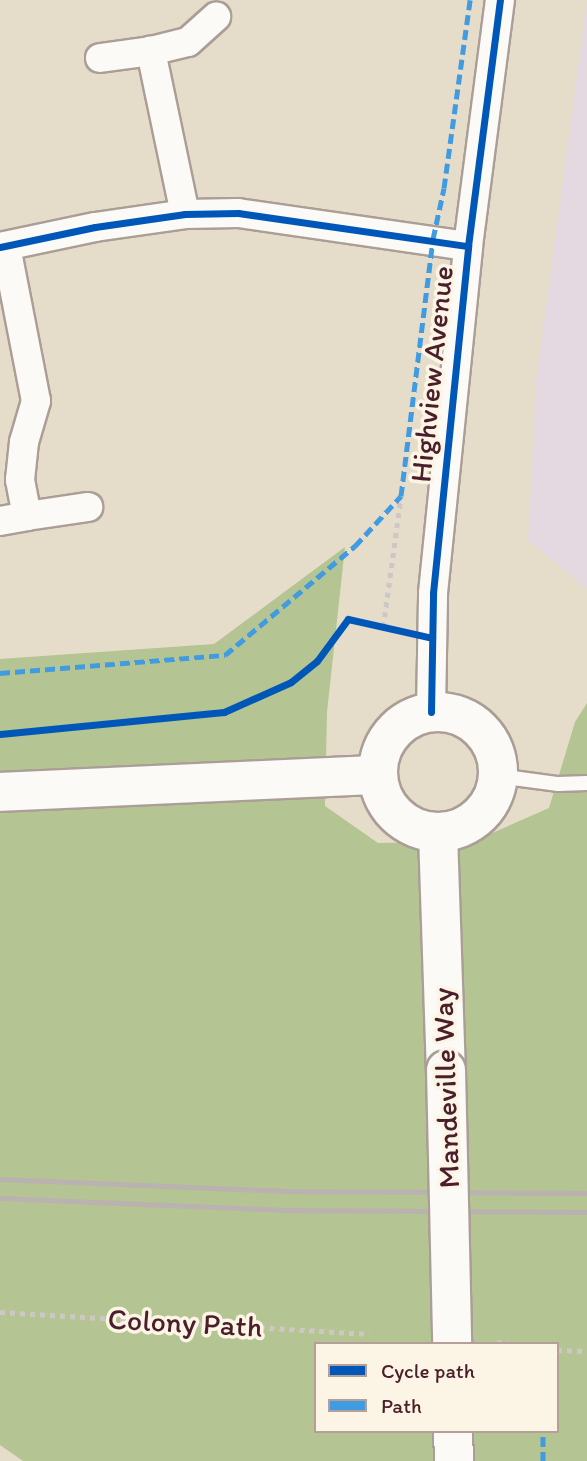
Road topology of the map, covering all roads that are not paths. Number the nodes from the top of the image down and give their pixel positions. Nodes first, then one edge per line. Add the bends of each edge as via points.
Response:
1 (500, 0) edge
2 (216, 17) dead end
3 (151, 51) junction
4 (100, 58) dead end
5 (185, 214) junction
6 (3, 246) edge
7 (467, 246) junction
8 (88, 507) dead end
9 (13, 518) edge
10 (431, 712) junction
11 (377, 775) junction
12 (498, 776) junction
13 (587, 783) edge
14 (0, 792) edge
15 (438, 833) junction
16 (452, 1342) edge
17 (453, 1433) edge
18 (454, 1461) edge

1 - 7 street, Highview Avenue
2 - 3 street via 188,42
3 - 4 street
3 - 5 street
5 - 6 street
5 - 7 street via 278,217
6 - 9 street via 36,401 24,442
7 - 10 street, Highview Avenue via 433,593
8 - 9 street
10 - 11 main road via 395,730 385,743
10 - 12 main road via 452,714 480,729 498,761
11 - 14 main road
11 - 15 main road via 386,803 405,823
12 - 13 lane
12 - 15 main road via 490,804 480,816
15 - 16 main road, Mandeville Way, bridge
17 - 18 main road

